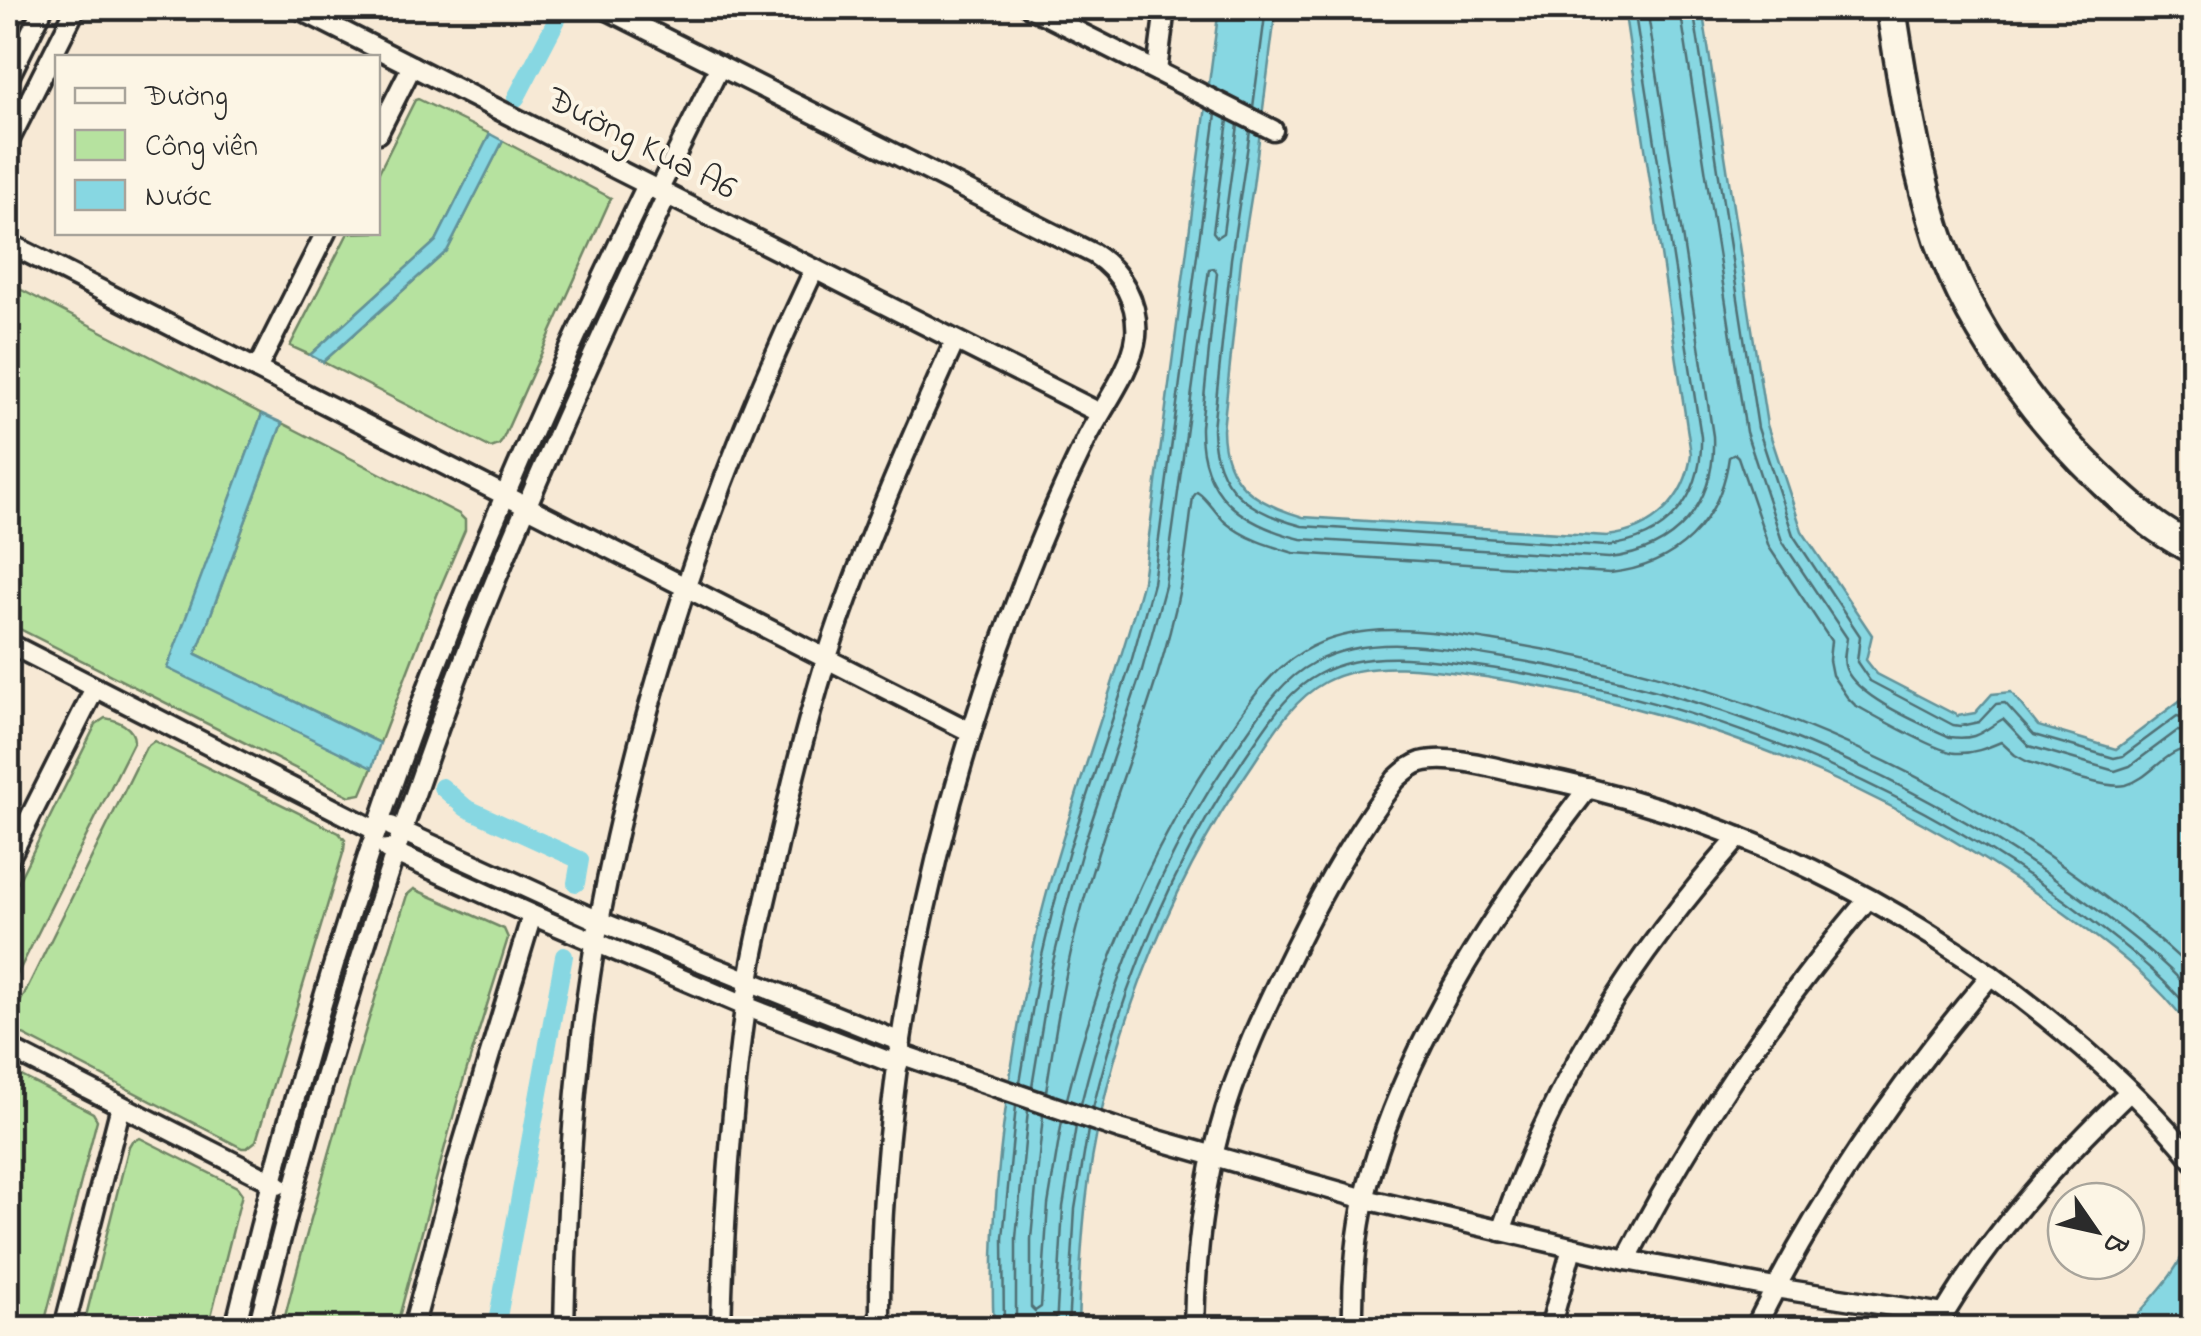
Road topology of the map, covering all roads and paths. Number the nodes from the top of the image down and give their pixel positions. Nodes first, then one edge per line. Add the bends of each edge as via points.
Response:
1 (43, 8) edge
2 (76, 8) edge
3 (296, 8) edge
4 (604, 8) edge
5 (1030, 8) edge
6 (1165, 8) edge
7 (1891, 8) edge
8 (412, 66) junction
9 (720, 66) junction
10 (1156, 71) junction
11 (8, 79) edge
12 (380, 129) edge
13 (1273, 130) dead end
14 (8, 143) edge
15 (657, 190) junction
16 (324, 235) edge
17 (8, 243) edge
18 (814, 270) junction
19 (955, 341) junction
20 (257, 369) junction
21 (1100, 413) junction
22 (506, 495) junction
23 (527, 505) junction
24 (2194, 550) edge
25 (685, 585) junction
26 (8, 643) edge
27 (827, 659) junction
28 (94, 688) junction
29 (971, 732) junction
30 (1588, 788) junction
31 (402, 831) junction
32 (377, 832) junction
33 (1739, 837) junction
34 (394, 852) junction
35 (8, 861) edge
36 (1868, 899) junction
37 (532, 914) junction
38 (599, 921) junction
39 (596, 942) junction
40 (1991, 975) junction
41 (749, 983) junction
42 (745, 1006) junction
43 (8, 1048) edge
44 (900, 1054) junction
45 (2130, 1091) junction
46 (121, 1106) junction
47 (1213, 1156) junction
48 (2190, 1157) edge
49 (271, 1182) junction
50 (292, 1192) junction
51 (1365, 1199) junction
52 (1500, 1231) junction
53 (1572, 1248) junction
54 (1626, 1260) junction
55 (1775, 1288) junction
56 (1940, 1321) edge
57 (64, 1328) edge
58 (235, 1328) edge
59 (258, 1328) edge
60 (413, 1328) edge
61 (564, 1328) edge
62 (721, 1328) edge
63 (880, 1328) edge
64 (1194, 1328) edge
65 (1353, 1328) edge
66 (1550, 1328) edge
67 (1755, 1328) edge

1 - 11 street
2 - 14 street
3 - 8 street, Đường Kua A6
4 - 9 street
5 - 10 street
6 - 10 street
7 - 24 highway via 1932,219 1959,290 2046,420 2151,523
8 - 12 street
8 - 15 street, Đường Kua A6
9 - 15 street
9 - 21 street via 1108,264 1131,298 1136,337
10 - 13 street
15 - 18 street, Đường Kua A6
15 - 22 street via 574,339
15 - 23 street via 620,296
16 - 20 street
17 - 20 street
18 - 19 street, Đường Kua A6
18 - 25 street via 746,420
19 - 21 street, Đường Kua A6
19 - 27 street
20 - 22 street
21 - 29 street via 1025,578
22 - 23 street
22 - 32 street
23 - 25 street
23 - 31 street
25 - 27 street
25 - 38 street via 634,763
26 - 28 street
27 - 29 street
27 - 41 street via 786,805
28 - 32 street
28 - 35 street
29 - 44 street via 934,874
30 - 33 street
30 - 47 street via 1443,761 1404,771 1325,888 1282,974 1244,1058
30 - 51 street via 1527,868 1455,982 1397,1103
31 - 32 street
31 - 34 street
31 - 38 street
32 - 34 street
32 - 49 street
33 - 36 street
33 - 52 street via 1658,933 1594,1029 1543,1126
34 - 37 street
34 - 50 street
36 - 40 street
36 - 54 street via 1746,1058
37 - 39 street
37 - 60 street
38 - 39 street
38 - 41 street
39 - 42 street
39 - 61 street via 578,1071
40 - 45 street
40 - 55 street via 1891,1102
41 - 42 street
41 - 44 street
42 - 44 street
42 - 62 street
43 - 46 street
44 - 47 street
44 - 63 street
45 - 48 street
45 - 56 street via 2022,1202
46 - 49 street
46 - 57 street
47 - 51 street
47 - 64 street
49 - 50 street
49 - 58 street
50 - 59 street
51 - 52 street
51 - 65 street
52 - 53 street
53 - 54 street
53 - 66 street
54 - 55 street
55 - 56 street
55 - 67 street

